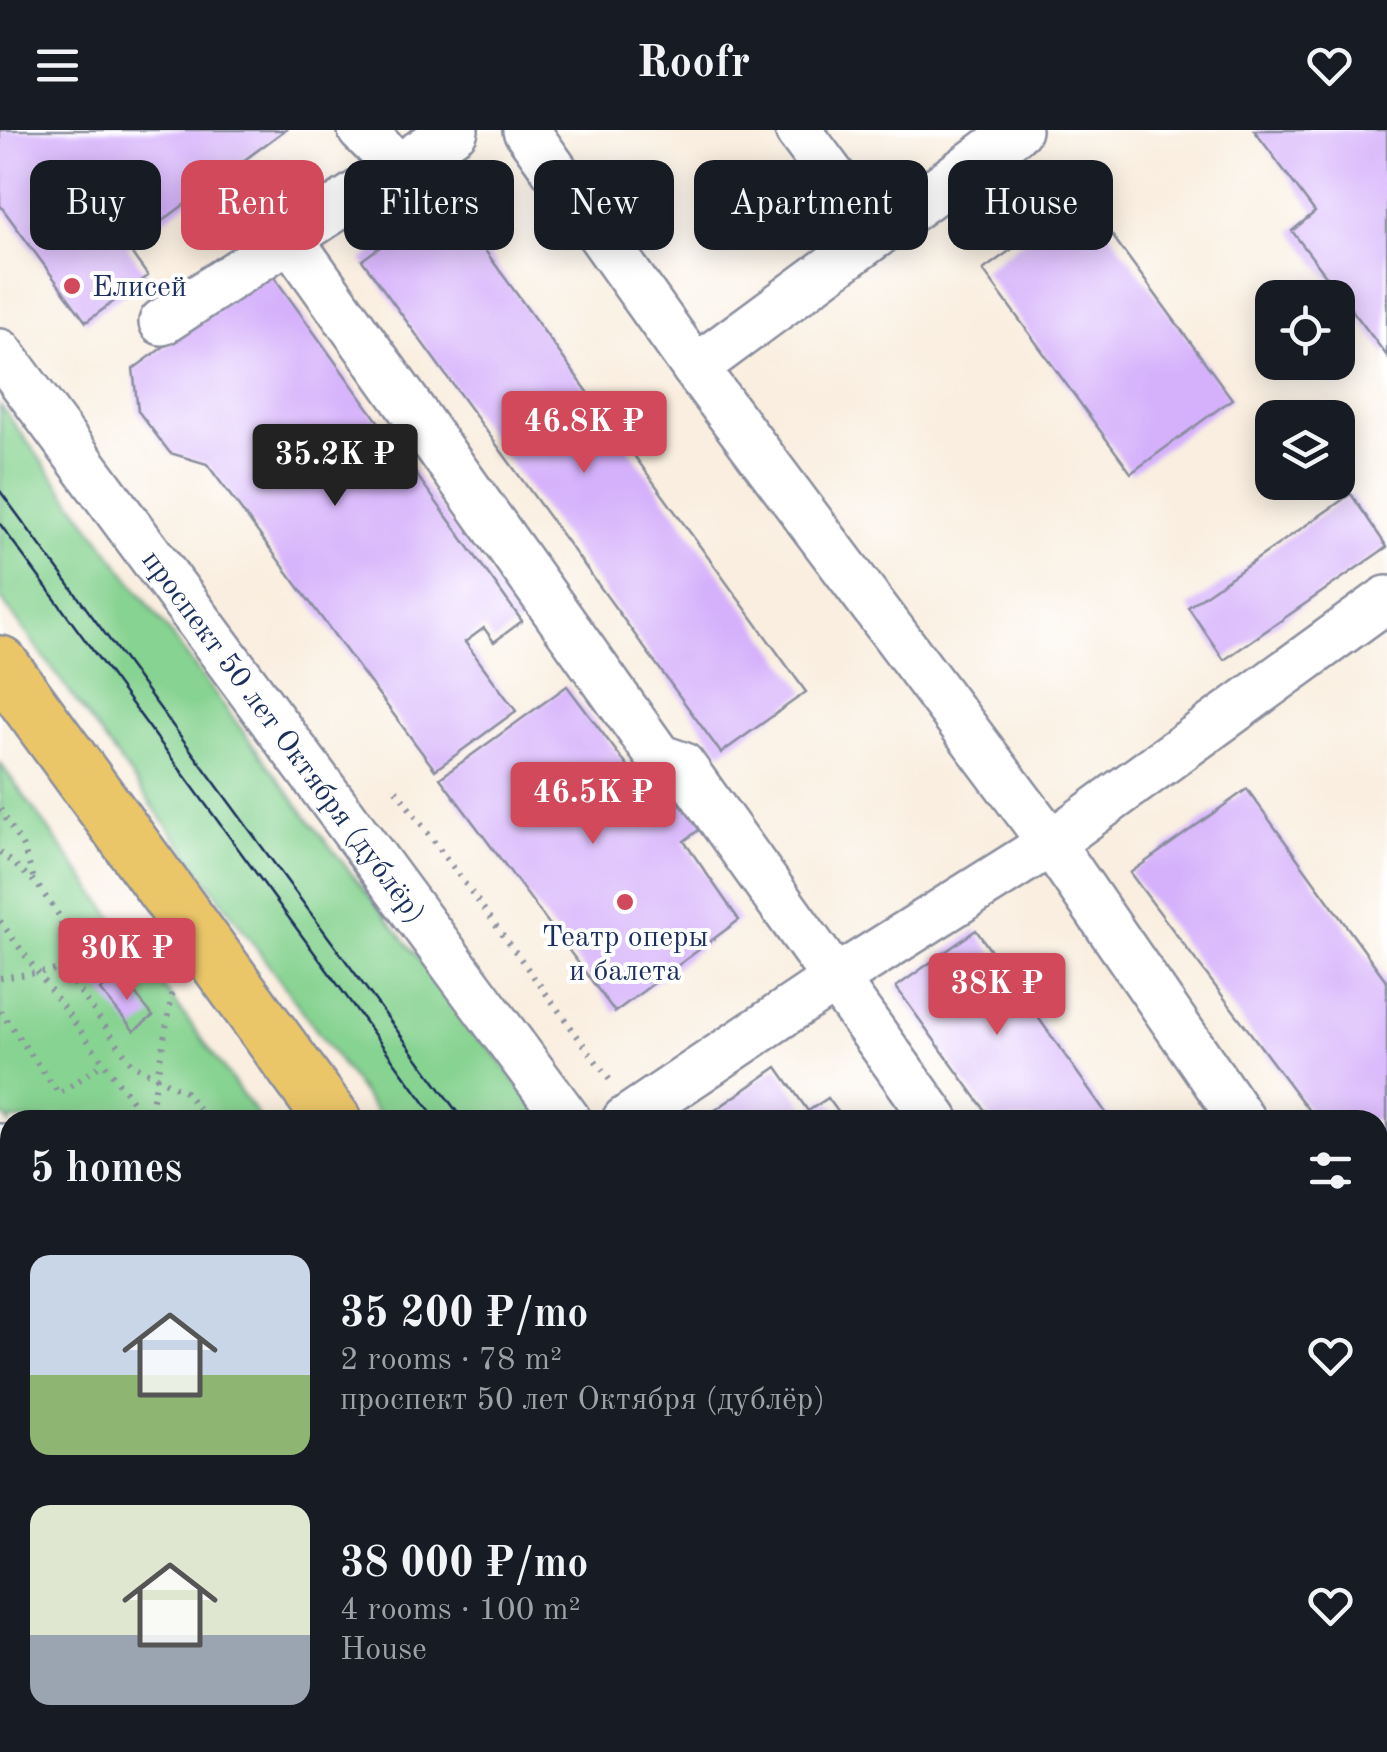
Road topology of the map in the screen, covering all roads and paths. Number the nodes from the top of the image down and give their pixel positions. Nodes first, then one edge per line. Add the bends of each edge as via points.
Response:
1 (361, 130) edge
2 (456, 130) edge
3 (526, 130) edge
4 (798, 130) edge
5 (1018, 130) edge
6 (393, 160) edge
7 (414, 160) edge
8 (820, 160) edge
9 (928, 197) edge
10 (267, 250) edge
11 (298, 250) edge
12 (856, 250) edge
13 (162, 322) dead end
14 (0, 352) edge
15 (695, 368) junction
16 (1387, 599) edge
17 (0, 664) edge
18 (396, 790) dead end
19 (0, 808) edge
20 (1051, 843) junction
21 (0, 852) edge
22 (36, 883) junction
23 (0, 921) edge
24 (149, 957) dead end
25 (68, 968) junction
26 (38, 972) junction
27 (0, 978) edge
28 (835, 979) junction
29 (173, 990) dead end
30 (0, 1011) edge
31 (104, 1063) junction
32 (157, 1077) junction
33 (140, 1110) edge
34 (150, 1110) edge
35 (200, 1110) edge
36 (326, 1110) edge
37 (561, 1110) edge
38 (625, 1110) edge
39 (640, 1110) edge
40 (929, 1110) edge
41 (1235, 1110) edge

1 - 6 street
2 - 7 street
3 - 15 street
4 - 8 street
5 - 9 street
10 - 13 street
11 - 28 street via 659,758 682,765
12 - 15 street
14 - 37 street, проспект 50 лет Октября (дублёр)
15 - 20 street
16 - 20 street
17 - 36 main road
18 - 38 path
19 - 22 path
20 - 28 street
20 - 41 street
21 - 22 path
22 - 25 path via 64,926
23 - 26 path
24 - 25 path
25 - 26 path
25 - 32 path via 132,1064
26 - 27 path
26 - 31 path
28 - 39 street
28 - 40 street
29 - 32 path
30 - 31 path via 59,1094
31 - 33 path
32 - 34 path
32 - 35 path via 186,1092

